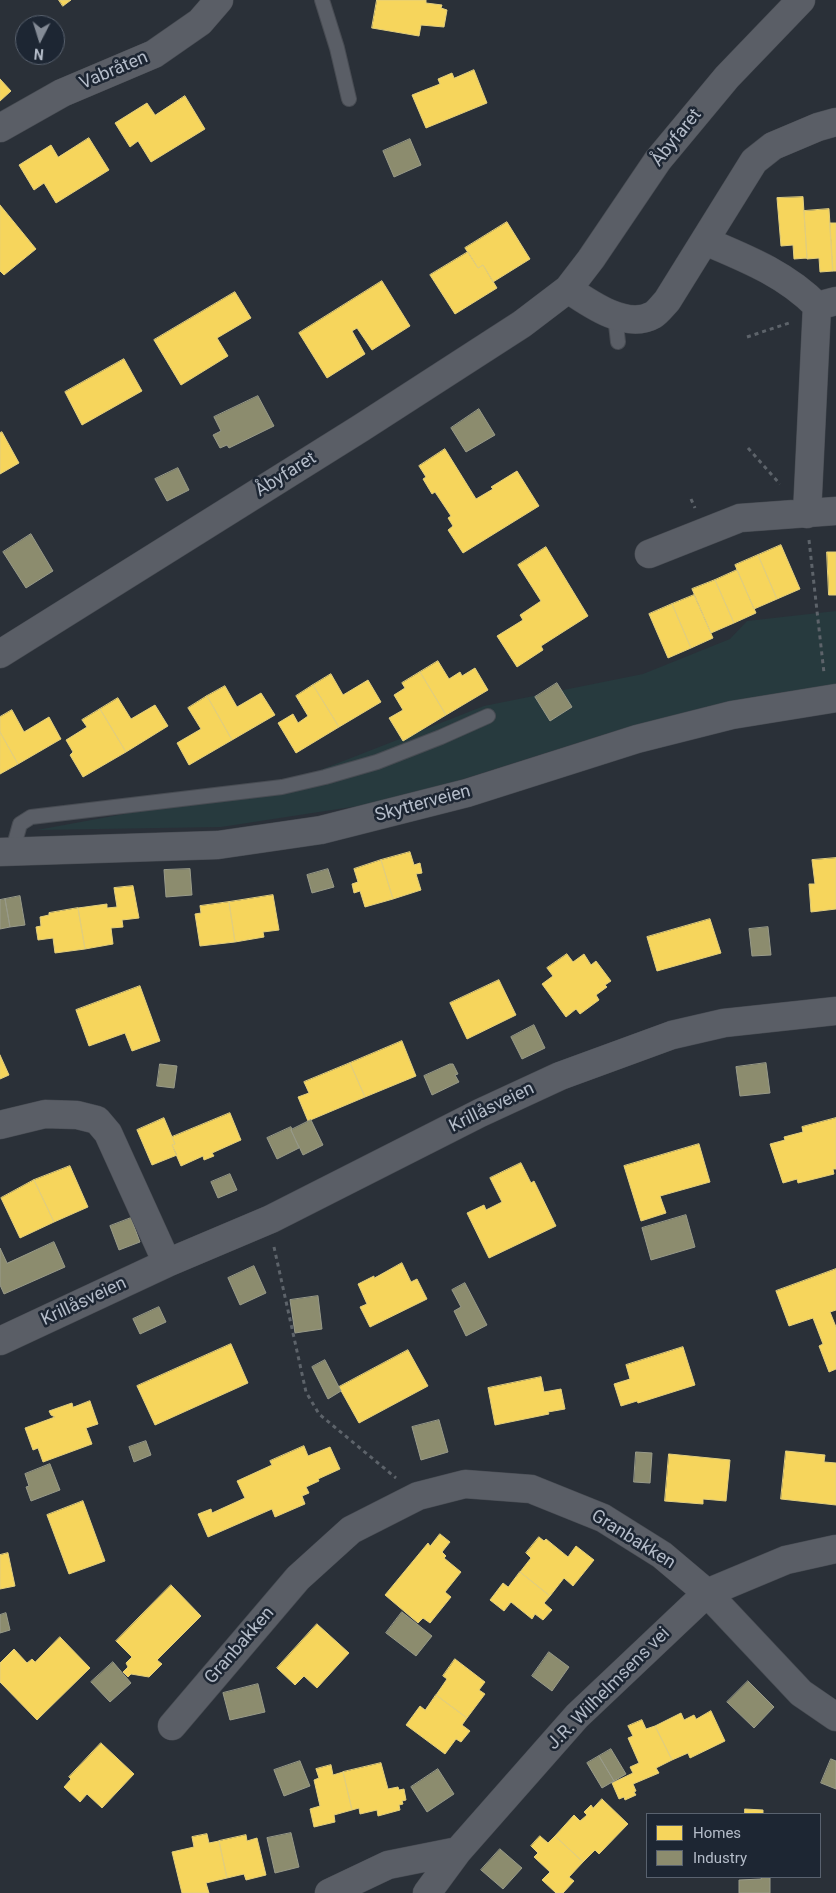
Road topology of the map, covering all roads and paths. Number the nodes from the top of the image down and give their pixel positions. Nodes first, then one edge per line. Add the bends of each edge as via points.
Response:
1 (219, 0) edge
2 (322, 0) edge
3 (801, 0) edge
4 (349, 99) dead end
5 (836, 122) edge
6 (0, 128) edge
7 (705, 241) junction
8 (568, 289) junction
9 (823, 307) edge
10 (747, 337) dead end
11 (748, 448) dead end
12 (836, 510) edge
13 (807, 514) junction
14 (649, 554) dead end
15 (0, 654) edge
16 (831, 698) edge
17 (488, 716) dead end
18 (8, 851) edge
19 (836, 1011) edge
20 (0, 1125) edge
21 (271, 1219) junction
22 (167, 1263) junction
23 (0, 1341) edge
24 (418, 1496) junction
25 (836, 1549) edge
26 (707, 1593) junction
27 (836, 1717) edge
28 (172, 1726) dead end
29 (458, 1850) junction
30 (329, 1893) edge
31 (427, 1893) edge

1 - 6 street, Vabråten via 200,22 154,54 62,93
2 - 4 lane
3 - 8 street, Åbyfaret via 727,77 658,160 592,259
5 - 7 street via 773,146 754,161
7 - 8 street via 667,301 654,314 616,329
7 - 9 street via 757,263
8 - 15 street, Åbyfaret via 522,324 369,423
9 - 10 path
9 - 13 street
11 - 13 path
12 - 13 street
13 - 14 street via 740,518
13 - 16 path
16 - 18 street, Skytterveien via 732,714 637,739 466,793 322,830 218,845
17 - 18 lane via 377,762 308,781 236,794 31,817 20,824 15,842
19 - 21 street, Krillåsveien via 724,1023 633,1048 480,1112
20 - 22 street via 45,1114 77,1115 97,1120 108,1133
21 - 22 street, Krillåsveien
21 - 24 path via 275,1252 306,1392 319,1414
22 - 23 street, Krillåsveien
24 - 26 street, Granbakken via 465,1484 531,1488 603,1518 662,1555
24 - 28 street, Granbakken via 351,1530 298,1578
25 - 26 street, J.R. Wilhelmsens vei via 786,1560
26 - 27 street, Granbakken via 801,1693
26 - 29 street, J.R. Wilhelmsens vei via 577,1716
29 - 30 street via 388,1865
29 - 31 street, J.R. Wilhelmsens vei

